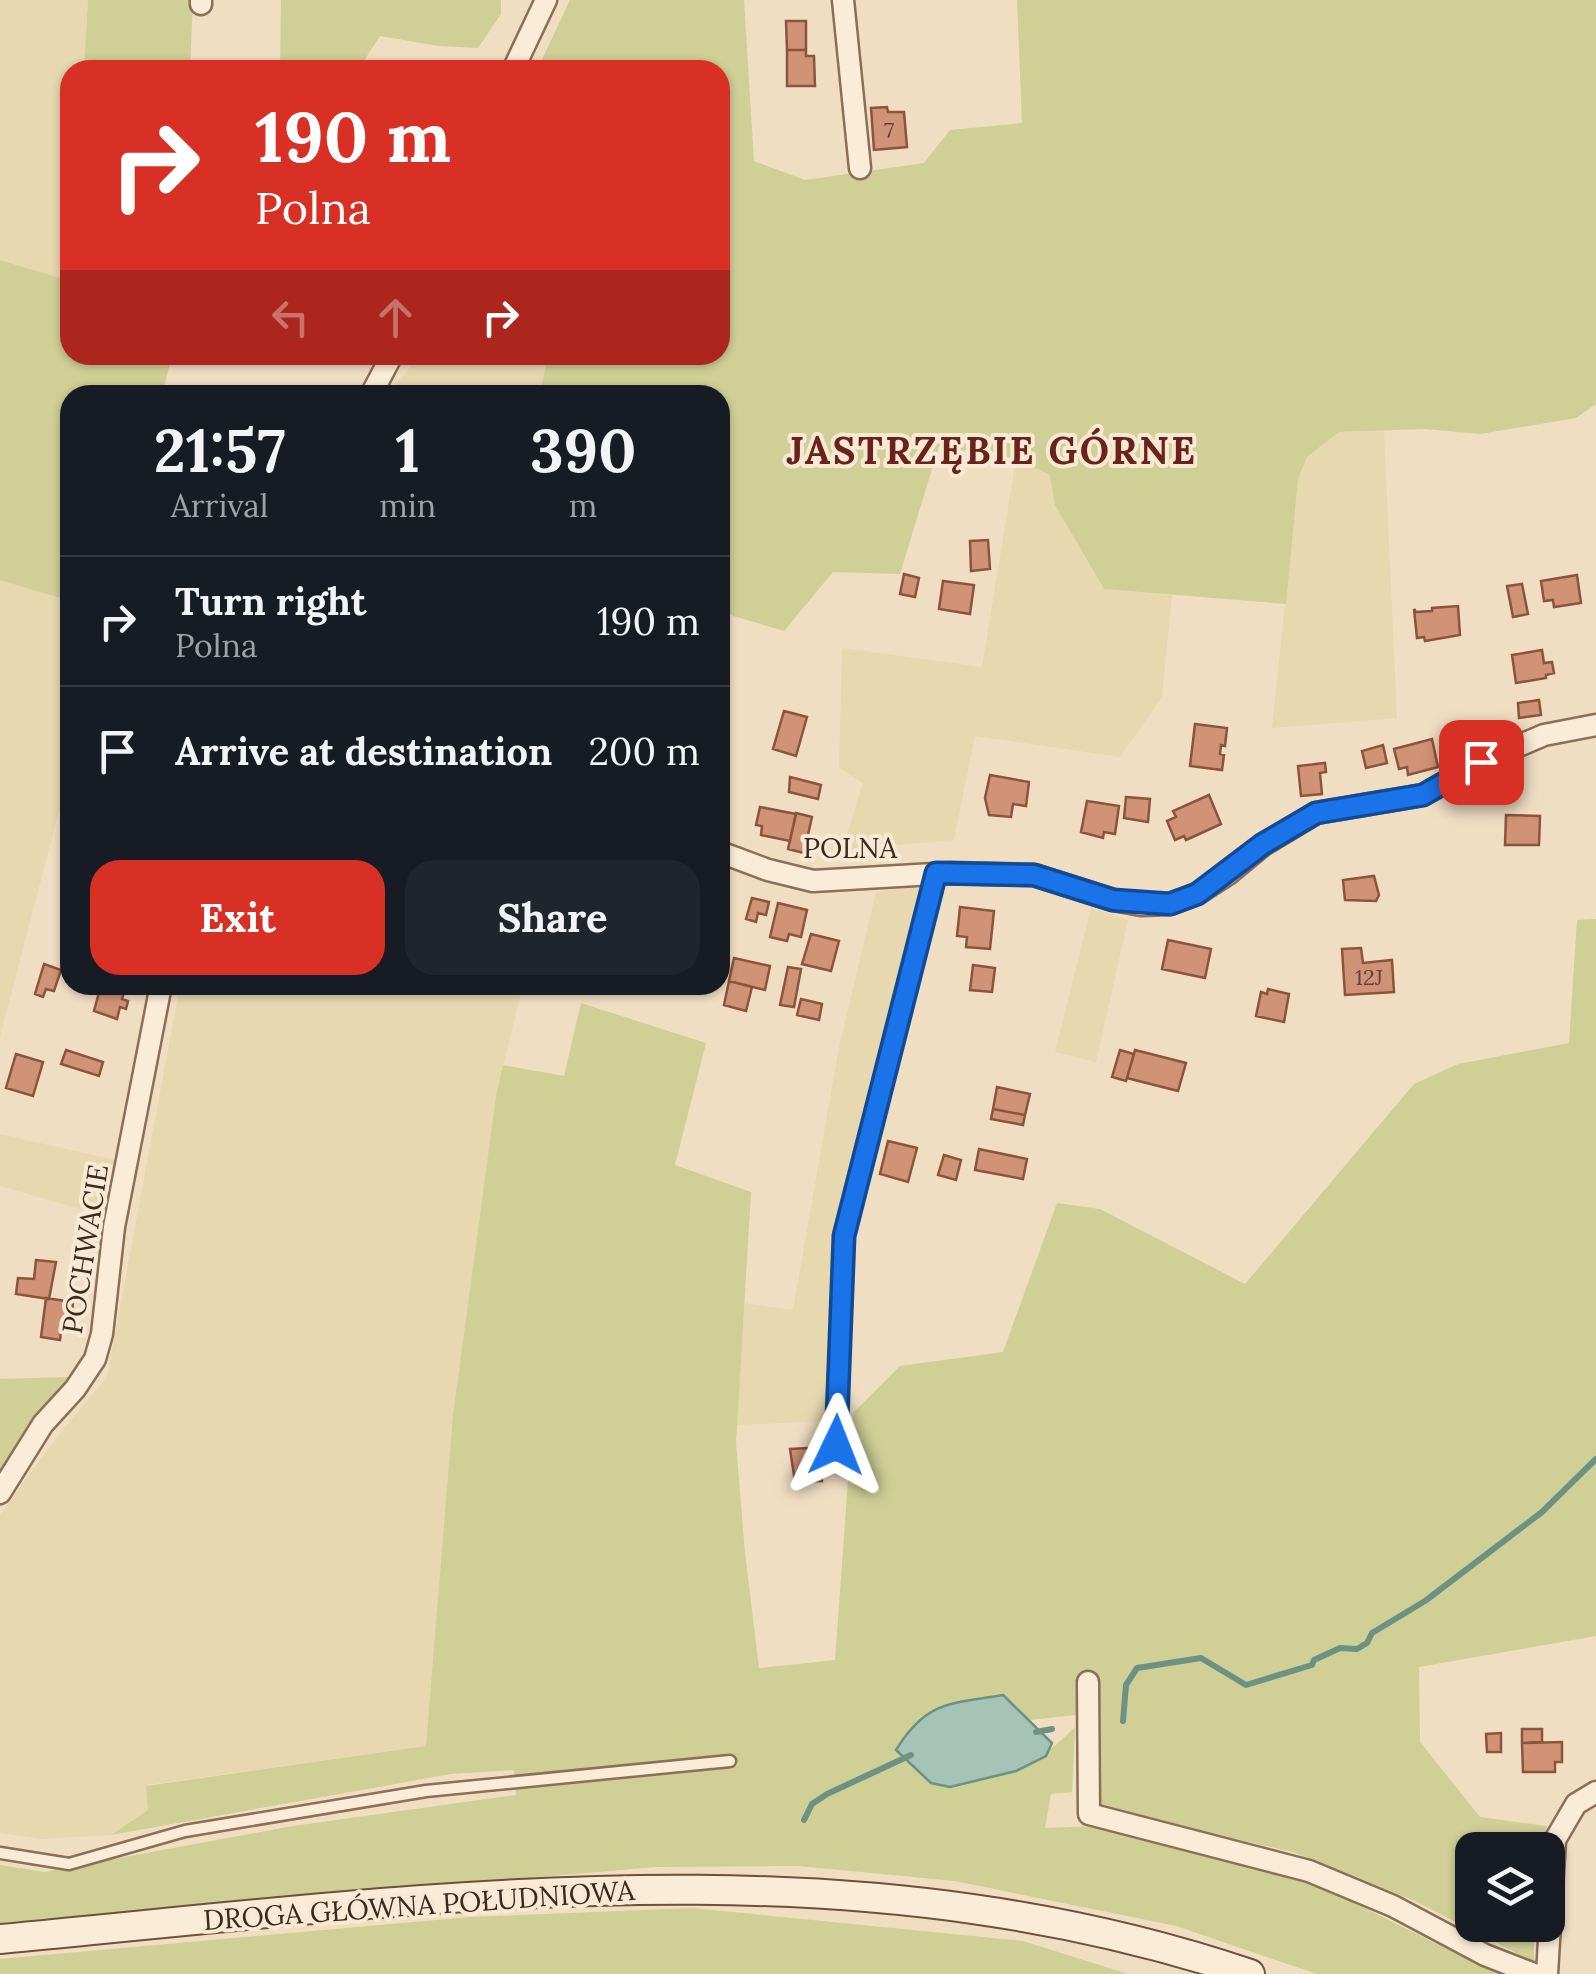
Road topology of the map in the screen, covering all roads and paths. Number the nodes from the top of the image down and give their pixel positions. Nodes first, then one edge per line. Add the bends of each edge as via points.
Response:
1 (546, 0) edge
2 (844, 0) edge
3 (518, 60) edge
4 (860, 168) dead end
5 (1596, 725) edge
6 (730, 856) edge
7 (936, 873) junction
8 (159, 995) edge
9 (836, 1445) dead end
10 (0, 1494) edge
11 (1088, 1682) dead end
12 (730, 1760) dead end
13 (1596, 1792) edge
14 (0, 1853) edge
15 (0, 1939) edge
16 (1250, 1974) edge
17 (1534, 1974) edge
18 (1547, 1974) edge

1 - 3 street
2 - 4 street
5 - 7 street, POLNA via 1544,736 1423,795 1316,813 1197,894 1170,904 1113,900 1034,875
6 - 7 street, POLNA via 813,881
7 - 9 lane via 844,1236
8 - 10 street, POCHWACIE via 95,1360
11 - 17 street via 1088,1814 1309,1871
12 - 14 lane via 426,1791 184,1831 69,1864
13 - 18 street via 1576,1804 1554,1840
15 - 16 main road, DROGA GŁÓWNA POŁUDNIOWA via 534,1890 702,1889 972,1906 1097,1931

